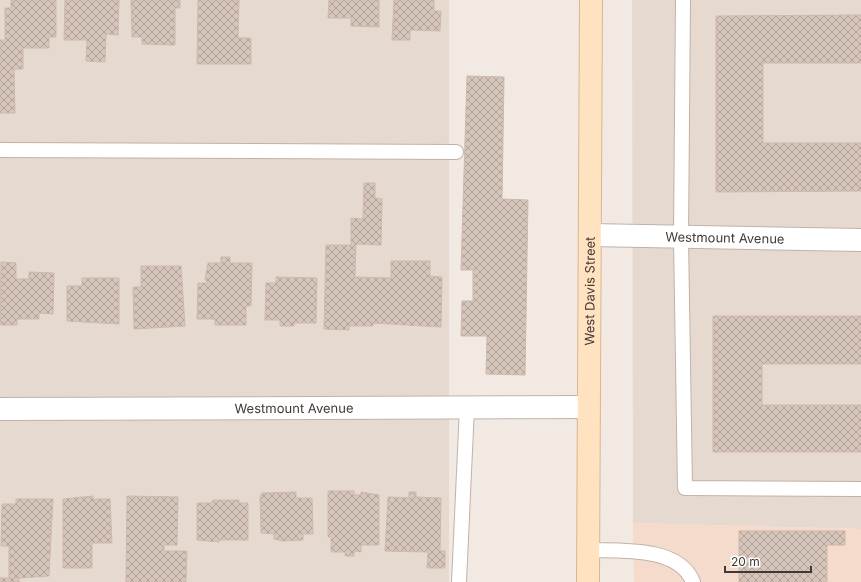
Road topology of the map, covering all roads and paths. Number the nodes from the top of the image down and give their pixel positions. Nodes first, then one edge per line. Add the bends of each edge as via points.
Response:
1 (591, 0) edge
2 (683, 0) edge
3 (0, 150) edge
4 (456, 152) dead end
5 (590, 235) junction
6 (681, 237) junction
7 (861, 240) edge
8 (588, 407) junction
9 (467, 408) junction
10 (0, 409) edge
11 (861, 488) edge
12 (588, 550) junction
13 (459, 582) edge
14 (588, 582) edge
15 (693, 582) edge

1 - 5 main road, West Davis Street
2 - 6 lane
3 - 4 lane
5 - 6 street, Westmount Avenue
5 - 8 main road, West Davis Street
6 - 7 street, Westmount Avenue
6 - 11 lane via 685,488
8 - 9 street, Westmount Avenue
8 - 12 main road, West Davis Street
9 - 10 street, Westmount Avenue
9 - 13 lane
12 - 14 main road, West Davis Street
12 - 15 lane via 648,552 666,557 690,574

